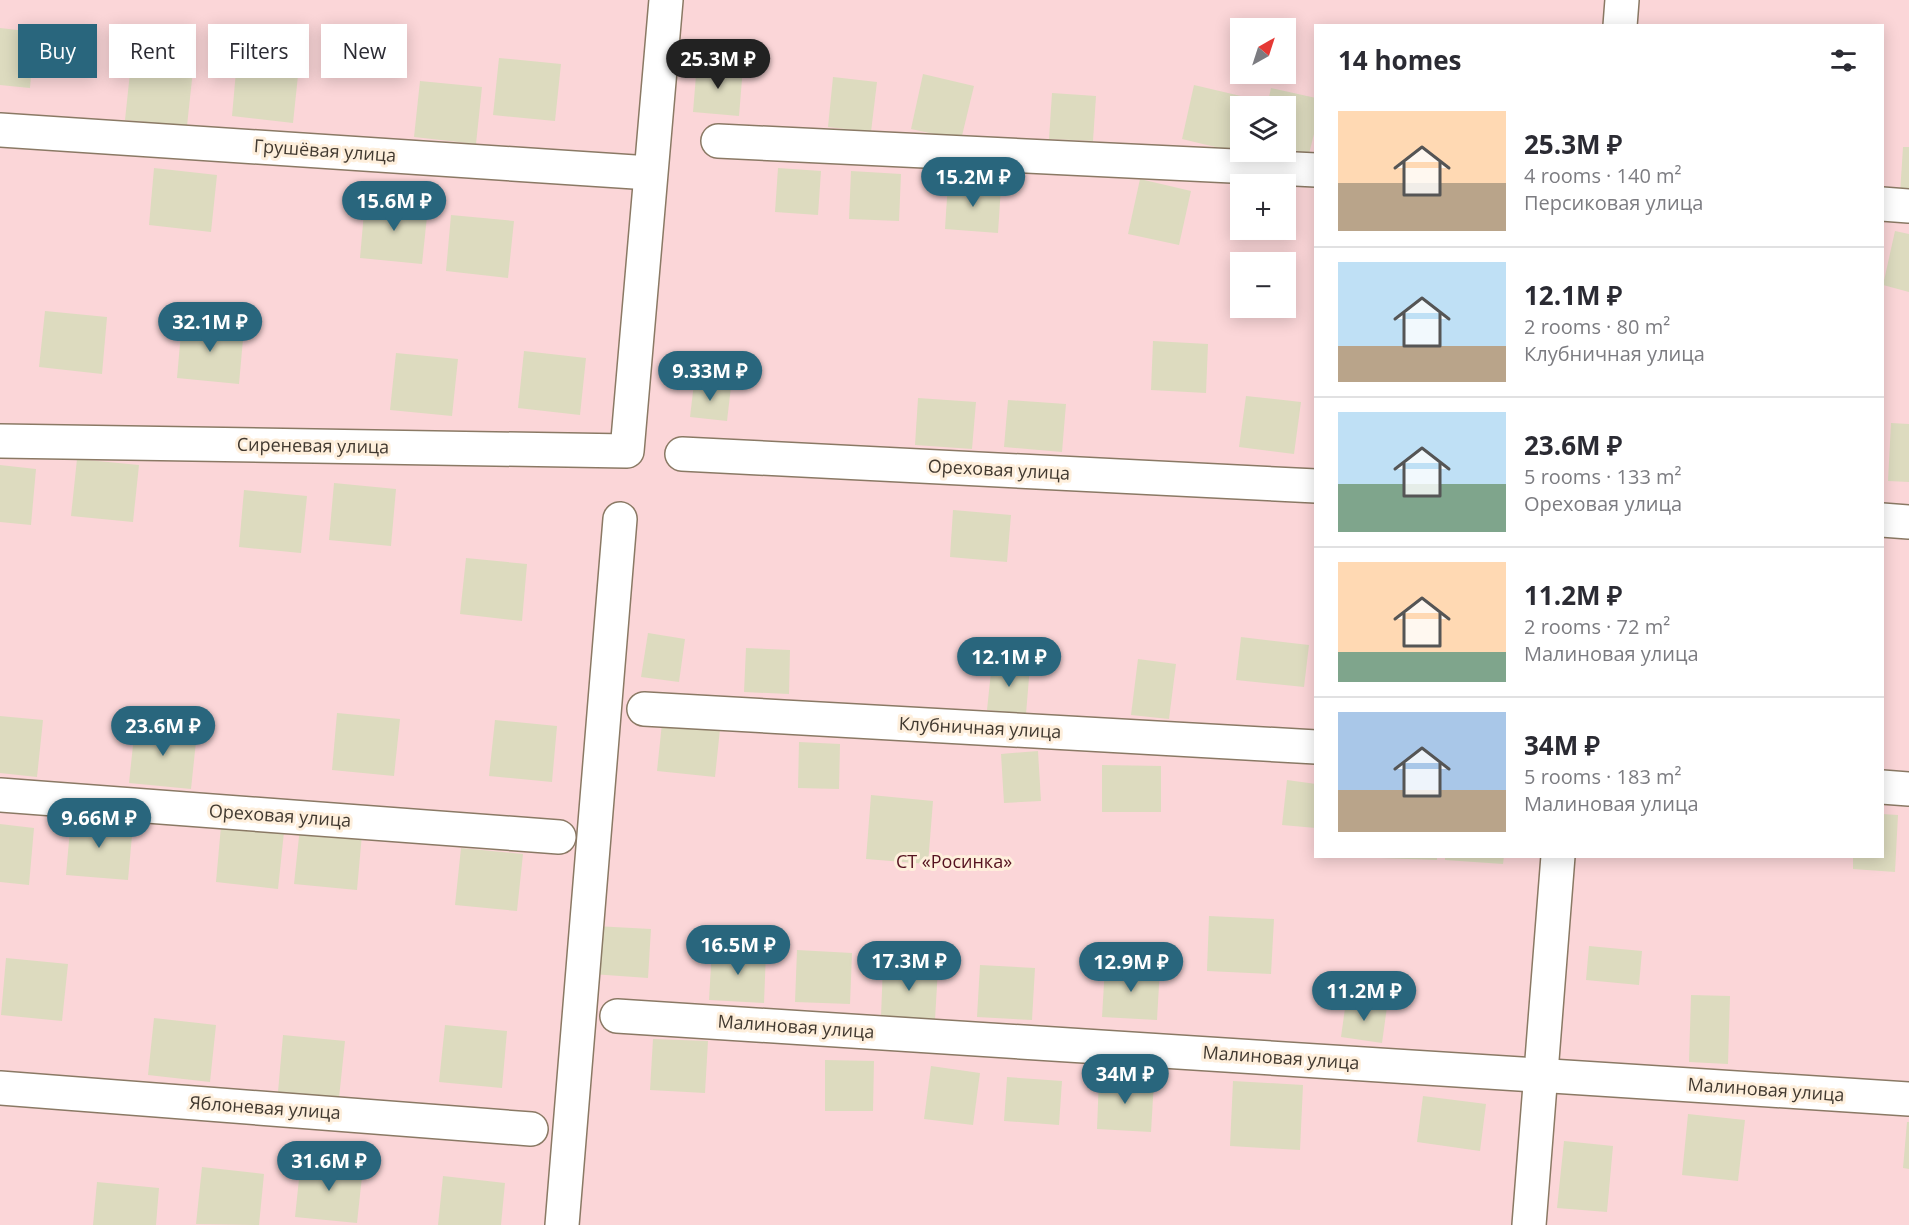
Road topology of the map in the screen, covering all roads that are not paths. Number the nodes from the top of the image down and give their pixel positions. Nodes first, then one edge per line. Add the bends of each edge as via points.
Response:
1 (666, 0) edge
2 (1622, 0) edge
3 (1620, 24) edge
4 (0, 130) edge
5 (718, 141) dead end
6 (1314, 170) edge
7 (650, 173) junction
8 (1884, 204) edge
9 (1909, 206) edge
10 (0, 441) edge
11 (682, 454) dead end
12 (1314, 486) edge
13 (620, 519) dead end
14 (1884, 520) edge
15 (1909, 522) edge
16 (644, 709) dead end
17 (1314, 747) edge
18 (1884, 787) edge
19 (1909, 789) edge
20 (0, 795) edge
21 (559, 837) dead end
22 (1557, 858) edge
23 (617, 1016) dead end
24 (1540, 1074) junction
25 (0, 1088) edge
26 (1909, 1099) edge
27 (531, 1129) dead end
28 (562, 1225) edge
29 (1529, 1225) edge

1 - 7 street
2 - 3 street
4 - 7 street, Грушёвая улица
5 - 6 street
7 - 10 street, Сиреневая улица via 627,451
8 - 9 street
11 - 12 street, Ореховая улица
13 - 28 street
14 - 15 street
16 - 17 street, Клубничная улица
18 - 19 street
20 - 21 street, Ореховая улица
22 - 24 street
23 - 24 street, Малиновая улица
24 - 26 street, Малиновая улица
24 - 29 street
25 - 27 street, Яблоневая улица

